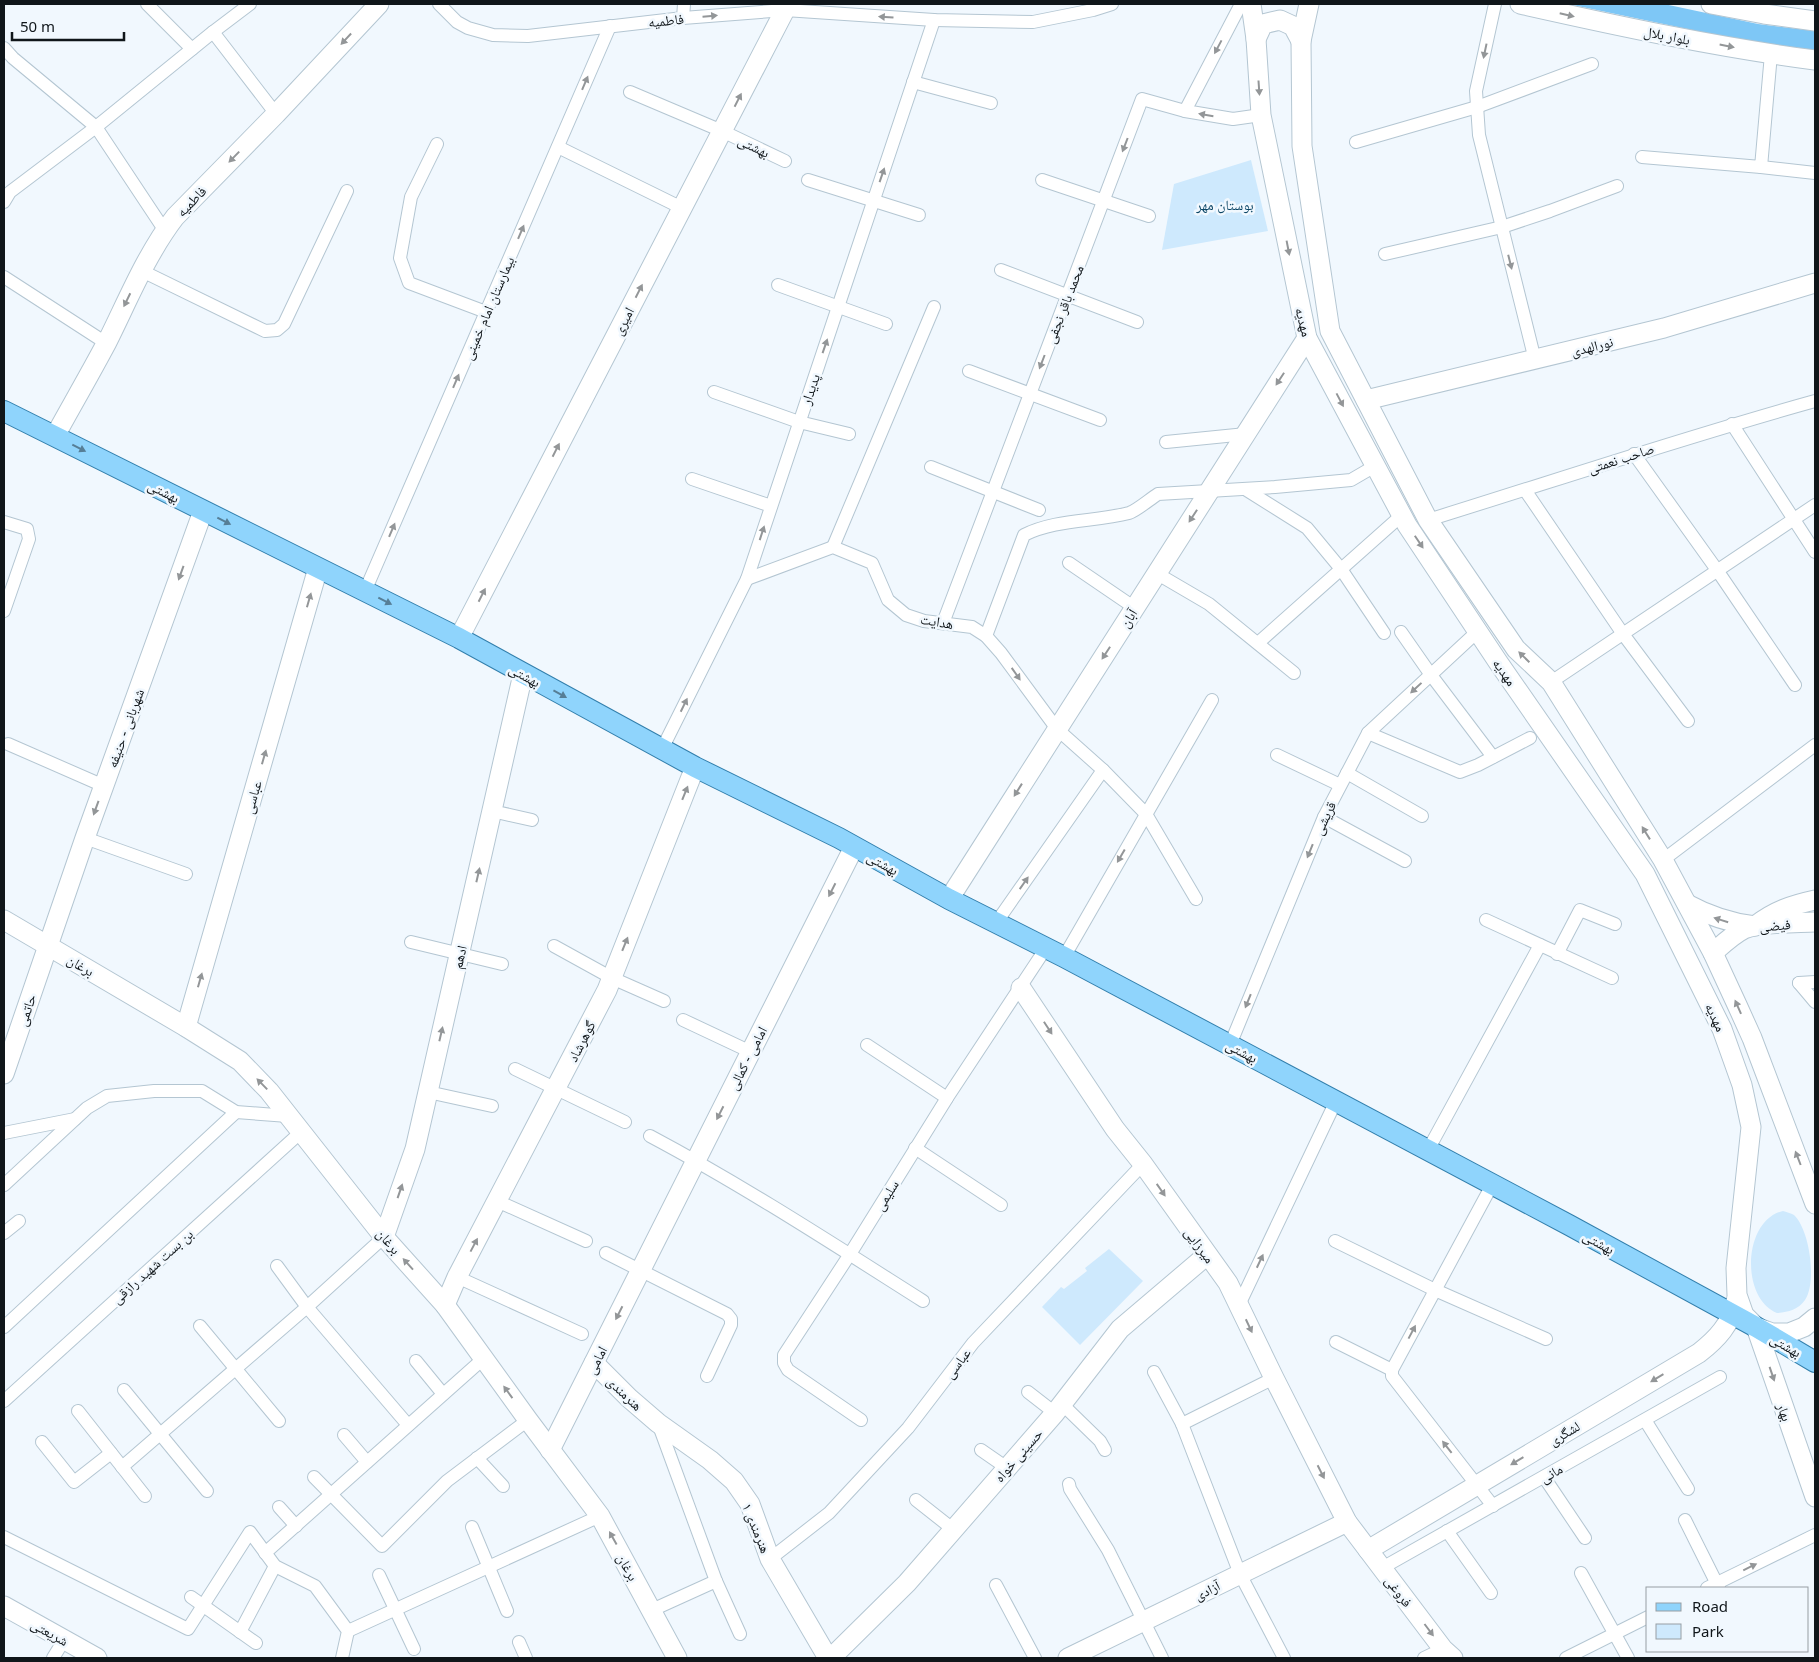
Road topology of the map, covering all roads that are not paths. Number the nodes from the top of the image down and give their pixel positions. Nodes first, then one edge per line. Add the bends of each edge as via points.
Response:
1 (146, 4) edge
2 (250, 4) edge
3 (379, 4) edge
4 (439, 4) edge
5 (684, 4) edge
6 (1112, 4) edge
7 (1241, 4) edge
8 (1251, 4) edge
9 (1309, 4) edge
10 (1320, 4) edge
11 (1494, 4) edge
12 (1520, 4) edge
13 (1715, 4) edge
14 (786, 7) edge
15 (683, 18) junction
16 (934, 20) junction
17 (1815, 21) edge
18 (610, 26) junction
19 (213, 32) junction
20 (1302, 35) junction
21 (1256, 39) junction
22 (4, 48) edge
23 (192, 49) junction
24 (1771, 54) junction
25 (1815, 60) edge
26 (1592, 64) dead end
27 (914, 82) junction
28 (630, 92) dead end
29 (991, 104) dead end
30 (1477, 107) junction
31 (1185, 111) junction
32 (276, 114) junction
33 (1261, 116) junction
34 (96, 127) junction
35 (722, 131) junction
36 (1356, 142) dead end
37 (437, 144) dead end
38 (558, 147) junction
39 (1642, 157) dead end
40 (785, 161) dead end
41 (1761, 167) junction
42 (1815, 173) edge
43 (808, 180) dead end
44 (1042, 180) dead end
45 (1617, 186) dead end
46 (347, 192) dead end
47 (6, 194) edge
48 (874, 200) junction
49 (1104, 200) junction
50 (682, 208) junction
51 (919, 215) dead end
52 (1149, 216) dead end
53 (1502, 226) junction
54 (165, 231) junction
55 (1385, 254) dead end
56 (1002, 270) dead end
57 (142, 271) junction
58 (4, 277) edge
59 (1815, 283) edge
60 (778, 285) dead end
61 (1068, 295) junction
62 (838, 307) junction
63 (934, 307) dead end
64 (486, 312) junction
65 (1137, 322) dead end
66 (886, 324) dead end
67 (1306, 338) junction
68 (106, 343) junction
69 (1535, 360) junction
70 (969, 371) dead end
71 (714, 392) dead end
72 (1030, 395) junction
73 (1366, 400) junction
74 (1815, 401) edge
75 (4, 411) edge
76 (1100, 420) dead end
77 (799, 422) junction
78 (1732, 424) junction
79 (849, 434) dead end
80 (1246, 434) junction
81 (55, 436) junction
82 (1166, 442) dead end
83 (1634, 454) junction
84 (1375, 466) junction
85 (931, 467) dead end
86 (692, 479) dead end
87 (1245, 489) junction
88 (1525, 490) junction
89 (1209, 491) junction
90 (993, 493) junction
91 (1815, 504) edge
92 (771, 506) junction
93 (1039, 510) dead end
94 (204, 511) junction
95 (1402, 515) junction
96 (1428, 520) junction
97 (1793, 520) junction
98 (4, 522) edge
99 (833, 547) junction
100 (1815, 552) edge
101 (1069, 563) dead end
102 (318, 568) junction
103 (1341, 569) junction
104 (1717, 570) junction
105 (1156, 573) junction
106 (747, 579) junction
107 (365, 591) junction
108 (1135, 608) junction
109 (4, 611) edge
110 (943, 623) junction
111 (1478, 631) junction
112 (1401, 632) dead end
113 (1384, 633) dead end
114 (1622, 634) junction
115 (986, 636) junction
116 (459, 638) junction
117 (1258, 643) junction
118 (523, 674) junction
119 (1294, 674) dead end
120 (1430, 675) junction
121 (1551, 682) junction
122 (1795, 685) dead end
123 (1212, 700) dead end
124 (1688, 721) dead end
125 (1057, 729) junction
126 (1368, 732) junction
127 (1530, 738) dead end
128 (8, 744) dead end
129 (1815, 745) edge
130 (662, 749) junction
131 (1277, 755) dead end
132 (1493, 757) junction
133 (695, 767) junction
134 (1103, 770) junction
135 (1347, 773) junction
136 (1340, 785) junction
137 (104, 786) junction
138 (492, 812) junction
139 (1146, 814) junction
140 (1324, 816) junction
141 (1422, 816) dead end
142 (532, 820) dead end
143 (85, 838) junction
144 (854, 847) junction
145 (1663, 860) junction
146 (1405, 861) dead end
147 (186, 874) dead end
148 (949, 898) junction
149 (1196, 899) dead end
150 (1815, 900) edge
151 (1687, 904) junction
152 (4, 920) edge
153 (1486, 920) dead end
154 (1815, 922) edge
155 (996, 923) junction
156 (1615, 924) dead end
157 (1755, 926) junction
158 (411, 942) dead end
159 (1540, 945) junction
160 (48, 946) junction
161 (554, 946) dead end
162 (1046, 948) junction
163 (1713, 953) junction
164 (460, 954) junction
165 (1557, 954) junction
166 (1064, 956) junction
167 (502, 964) dead end
168 (612, 978) junction
169 (1612, 978) dead end
170 (1815, 982) edge
171 (1021, 988) junction
172 (664, 1001) dead end
173 (1815, 1002) edge
174 (683, 1020) dead end
175 (186, 1027) junction
176 (867, 1045) dead end
177 (1230, 1045) junction
178 (751, 1052) junction
179 (515, 1069) dead end
180 (4, 1074) edge
181 (556, 1088) junction
182 (428, 1092) junction
183 (947, 1098) junction
184 (1336, 1101) junction
185 (492, 1106) dead end
186 (236, 1112) junction
187 (288, 1116) junction
188 (76, 1118) junction
189 (625, 1122) dead end
190 (301, 1132) junction
191 (4, 1133) edge
192 (650, 1136) dead end
193 (915, 1148) junction
194 (1428, 1150) junction
195 (696, 1160) junction
196 (1143, 1164) junction
197 (4, 1185) edge
198 (1492, 1185) junction
199 (498, 1201) junction
200 (1815, 1204) edge
201 (1001, 1205) dead end
202 (19, 1221) dead end
203 (4, 1233) edge
204 (384, 1237) junction
205 (586, 1241) dead end
206 (1335, 1241) dead end
207 (606, 1253) dead end
208 (850, 1254) junction
209 (1207, 1255) junction
210 (277, 1266) dead end
211 (641, 1270) junction
212 (457, 1277) junction
213 (1435, 1290) junction
214 (1737, 1295) junction
215 (923, 1301) dead end
216 (445, 1305) junction
217 (1239, 1305) junction
218 (308, 1307) junction
219 (1733, 1316) junction
220 (1815, 1318) edge
221 (200, 1326) dead end
222 (4, 1327) edge
223 (1756, 1328) junction
224 (582, 1334) dead end
225 (1546, 1339) dead end
226 (1336, 1342) dead end
227 (483, 1359) junction
228 (416, 1361) dead end
229 (1815, 1362) edge
230 (594, 1363) junction
231 (235, 1369) junction
232 (1154, 1372) dead end
233 (1392, 1373) junction
234 (707, 1376) dead end
235 (1720, 1377) dead end
236 (1274, 1378) junction
237 (124, 1390) dead end
238 (1028, 1392) dead end
239 (443, 1394) junction
240 (4, 1401) edge
241 (1059, 1408) junction
242 (78, 1411) dead end
243 (528, 1420) junction
244 (861, 1420) dead end
245 (1645, 1420) junction
246 (279, 1421) dead end
247 (658, 1423) junction
248 (1182, 1424) junction
249 (408, 1425) junction
250 (161, 1434) junction
251 (344, 1435) dead end
252 (42, 1442) dead end
253 (550, 1450) junction
254 (981, 1450) dead end
255 (1105, 1450) dead end
256 (111, 1453) junction
257 (477, 1458) junction
258 (367, 1462) junction
259 (122, 1467) junction
260 (1007, 1468) junction
261 (314, 1477) dead end
262 (1544, 1477) junction
263 (1070, 1484) dead end
264 (1477, 1485) junction
265 (503, 1486) dead end
266 (1688, 1489) dead end
267 (207, 1491) dead end
268 (330, 1495) junction
269 (145, 1496) dead end
270 (1815, 1497) edge
271 (916, 1500) dead end
272 (1493, 1506) junction
273 (279, 1507) dead end
274 (600, 1516) junction
275 (1685, 1520) dead end
276 (1346, 1522) junction
277 (296, 1526) junction
278 (472, 1527) dead end
279 (954, 1530) junction
280 (1447, 1531) junction
281 (1815, 1535) edge
282 (4, 1537) edge
283 (1585, 1538) dead end
284 (1368, 1550) junction
285 (265, 1553) junction
286 (770, 1559) junction
287 (275, 1566) junction
288 (488, 1567) junction
289 (1382, 1568) junction
290 (1581, 1573) dead end
291 (1240, 1574) junction
292 (379, 1575) dead end
293 (716, 1581) junction
294 (996, 1585) dead end
295 (1714, 1587) edge
296 (1491, 1593) dead end
297 (191, 1597) dead end
298 (4, 1606) edge
299 (202, 1607) junction
300 (395, 1609) junction
301 (652, 1610) junction
302 (507, 1611) dead end
303 (1646, 1619) edge
304 (1144, 1621) junction
305 (348, 1631) junction
306 (240, 1632) junction
307 (740, 1634) dead end
308 (1614, 1634) junction
309 (64, 1640) junction
310 (520, 1642) dead end
311 (256, 1643) dead end
312 (414, 1649) dead end
313 (1448, 1654) edge
314 (674, 1657) edge
315 (53, 1658) edge
316 (97, 1658) edge
317 (342, 1658) edge
318 (526, 1658) edge
319 (830, 1658) edge
320 (1035, 1658) edge
321 (1068, 1658) edge
322 (1162, 1658) edge
323 (1284, 1658) edge
324 (1424, 1658) edge
325 (1566, 1658) edge
326 (1628, 1658) edge

1 - 23 street
2 - 19 street
3 -> 32 street, فاطمیه
4 - 18 street, فاطمیه via 457,22 493,35 528,36
5 - 15 street
6 - 16 street, فاطمیه via 1033,22
7 -> 31 street
8 - 21 street, مهدیه
9 - 20 street, مهدیه
10 - 20 street
11 -> 30 street via 1476,91
12 -> 24 street, بلوار بلال
13 - 17 street
15 -> 14 street, فاطمیه
16 -> 14 street, فاطمیه
35 -> 14 street, امیری
15 - 18 street, فاطمیه
16 - 27 street, پدیدار
38 -> 18 street, بیمارستان امام خمینی
19 - 23 street
19 - 32 street
20 - 21 street via 1280,20 1263,24
20 - 73 street, مهدیه via 1302,146 1330,331
21 -> 33 street, مهدیه
22 - 34 street
23 - 34 street
24 - 25 street, بلوار بلال
24 - 41 street
26 - 30 street
27 - 29 street
48 -> 27 street, پدیدار
28 - 35 street, بهشتی
30 - 36 street
30 - 53 street via 1479,135
33 -> 31 street, محمد باقر نجفی via 1233,119
31 -> 49 street, محمد باقر نجفی via 1142,99
32 -> 54 street, فاطمیه
33 -> 67 street, مهدیه
34 - 47 street
34 - 54 street
35 - 40 street, بهشتی
35 - 50 street, امیری
37 - 64 street via 411,197 400,258 409,283
38 - 50 street
64 -> 38 street, بیمارستان امام خمینی
39 - 41 street
41 - 42 street
43 - 48 street
44 - 49 street
45 - 53 street
46 - 57 street via 284,324 277,330 265,331
48 - 51 street
48 - 62 street, پدیدار
49 - 52 street
49 - 61 street, محمد باقر نجفی
116 -> 50 street, امیری
53 - 55 street
53 -> 69 street
54 - 57 street, فاطمیه
56 - 61 street
57 -> 68 street, فاطمیه
58 - 68 street
59 - 69 street, نورالهدی via 1664,328
60 - 62 street
61 - 65 street
61 -> 72 street, محمد باقر نجفی
62 - 66 street
77 -> 62 street, پدیدار
63 - 99 street
107 -> 64 street, بیمارستان امام خمینی
67 -> 80 street, آبان
67 -> 84 street, مهدیه
68 - 81 street, فاطمیه
69 - 73 street, نورالهدی
70 - 72 street
71 - 77 street
72 - 76 street
72 - 90 street, محمد باقر نجفی
73 - 96 street, مهدیه
74 - 78 street, صاحب نعمتی
75 - 81 main road, بهشتی
77 - 79 street
77 - 92 street, پدیدار
78 - 83 street, صاحب نعمتی
78 - 97 street
80 - 82 street
80 - 89 street, آبان
81 -> 94 main road, بهشتی
83 - 88 street, صاحب نعمتی
83 - 104 street
84 - 87 street via 1352,480
84 - 95 street, مهدیه
85 - 90 street
86 - 92 street
87 - 89 street
87 - 103 street via 1307,528
88 - 96 street, صاحب نعمتی
88 - 114 street
89 -> 105 street, آبان
89 - 115 street via 1158,494 1132,512 1039,528 1024,535
90 - 93 street
90 - 110 street, محمد باقر نجفی
91 - 97 street
106 -> 92 street, پدیدار
94 -> 102 main road, بهشتی
94 -> 137 street, شهربانی - حنیفه
95 - 103 street
95 -> 111 street, مهدیه
121 -> 96 street, مهدیه via 1516,649
97 - 100 street
97 - 104 street
98 - 109 street via 27,529 29,539
99 - 106 street
99 - 110 street, هدایت via 872,564 888,600 906,614 924,621
101 - 108 street
102 - 107 main road, بهشتی
175 -> 102 street, عباسی
103 - 113 street
103 - 117 street
104 - 114 street
104 - 122 street
105 - 108 street, آبان
105 - 117 street via 1209,604
130 -> 106 street, پدیدار
107 -> 116 main road, بهشتی
108 -> 125 street, آبان
110 - 115 street, هدایت via 972,627
111 - 120 street, قریشی
111 - 214 street, مهدیه via 1645,874 1722,1028 1742,1085 1751,1127 1736,1268
112 - 120 street
114 - 121 street
114 - 124 street
115 -> 125 street, هدایت
116 - 118 main road, بهشتی
117 - 119 street
118 -> 130 main road, بهشتی
118 - 138 street, ادهم
120 -> 126 street, قریشی
120 - 132 street
145 -> 121 street, مهدیه
123 - 139 street
125 - 134 street, هدایت
125 -> 148 street, آبان
126 - 132 street via 1460,772
126 - 135 street, قریشی
127 - 132 street
128 - 137 street
129 - 145 street
130 - 133 main road, بهشتی
131 - 136 street
133 - 144 main road, بهشتی
168 -> 133 street, گوهرشاد
134 - 139 street, هدایت
155 -> 134 street
135 - 136 street, قریشی
135 - 141 street
136 - 140 street, قریشی
137 -> 143 street, شهربانی - حنیفه
138 - 142 street
164 -> 138 street, ادهم
139 - 149 street, هدایت
139 -> 166 street
140 - 146 street
140 -> 177 street, قریشی
143 - 147 street
143 - 160 street, شهربانی - حنیفه
144 - 148 main road, بهشتی
144 -> 178 street, امامی - کمالی
145 - 151 street, مهدیه
148 - 155 main road, بهشتی
150 - 157 street via 1770,914
157 -> 151 street via 1716,918
151 - 163 street, مهدیه
152 - 160 street, برغان
153 - 159 street
154 - 157 street, فیضی
155 - 162 main road, بهشتی
156 - 165 street via 1580,910
157 - 163 street, فیضی via 1734,934
158 - 164 street
159 - 165 street
159 - 194 street
160 - 175 street, برغان
160 - 180 street, حاتمی
161 - 168 street
162 - 166 main road, بهشتی
162 - 171 street, سلیمی
200 -> 163 street, مهدیه via 1752,1038
164 - 167 street
182 -> 164 street, ادهم
165 - 169 street
166 - 177 main road, بهشتی
168 - 172 street
168 - 181 street, گوهرشاد
170 - 173 street via 1799,983
171 - 183 street, سلیمی
171 -> 196 street, میرزایی via 1114,1129
174 - 178 street
187 -> 175 street, برغان via 240,1061
176 - 183 street
177 - 184 main road, بهشتی
178 -> 195 street, امامی - کمالی
179 - 181 street
181 - 189 street
181 - 199 street, گوهرشاد
182 - 185 street
204 -> 182 street, ادهم via 415,1149
183 - 193 street, سلیمی
184 - 194 main road, بهشتی
217 -> 184 street
186 - 187 street
186 - 188 street via 202,1091 154,1091 107,1096
186 - 222 street
187 - 190 street, برغان
188 - 191 street
188 - 197 street
190 - 204 street, برغان
190 - 240 street, بن بست شهید رازقی
192 - 195 street
193 - 201 street
193 - 208 street, سلیمی
194 - 198 main road, بهشتی
195 - 208 street
195 - 211 street, امامی - کمالی
196 -> 209 street, میرزایی
196 - 286 street, عباسی via 973,1343 908,1428 829,1513
198 - 213 street
198 - 219 main road, بهشتی
199 - 205 street
212 -> 199 street, گوهرشاد
202 - 203 street
216 -> 204 street, برغان
204 - 218 street
206 - 213 street
207 - 211 street
208 - 215 street
208 - 244 street, سلیمی via 784,1354 784,1363 788,1370
209 - 217 street, میرزایی via 1228,1283
209 - 241 street, حسینی خواه via 1120,1329
210 - 218 street
211 -> 230 street, امامی
211 - 234 street via 731,1318 731,1326
212 - 216 street, گوهرشاد
212 - 224 street
213 - 225 street
233 -> 213 street
214 - 219 street, لشگری
214 - 223 street, مهدیه via 1744,1315
216 - 227 street, برغان
217 -> 236 street, میرزایی
218 - 231 street
218 - 249 street
219 - 223 main road, بهشتی
219 -> 264 street, لشگری via 1714,1341 1699,1353
220 - 223 street via 1789,1333 1772,1333
221 - 231 street
223 - 229 main road, بهشتى
223 -> 270 street, بهار
226 - 233 street
227 - 239 street
243 -> 227 street, برغان
228 - 239 street
230 - 247 street, هنرمندی
230 - 253 street, امامی
231 - 246 street
231 - 250 street
232 - 248 street
264 -> 233 street
235 - 245 street, مانی
236 - 248 street
236 -> 276 street, میرزایی
237 - 250 street
238 - 241 street
239 - 249 street
241 - 255 street via 1100,1441
241 - 260 street, حسینی خواه
242 - 256 street
243 - 253 street, برغان
243 - 257 street
245 - 262 street, مانی
245 - 266 street
247 - 286 street, هنرمندی ۱ via 734,1481 750,1504
247 - 293 street
248 - 291 street
249 - 258 street
250 - 259 street
250 - 267 street
251 - 258 street
252 - 256 street via 74,1482
253 - 274 street, برغان
254 - 260 street
256 - 259 street
257 - 265 street
257 - 268 street via 447,1482 382,1546
258 - 268 street
259 - 269 street
260 - 279 street, حسینی خواه
261 - 268 street
262 - 272 street, مانی
262 - 283 street
263 - 304 street
264 - 272 street
264 - 284 street, لشگری
268 - 277 street
271 - 279 street
272 - 280 street, مانی
273 - 277 street
274 - 288 street
301 -> 274 street, برغان
275 - 295 street
276 - 284 street, فروغی
276 - 291 street, آزادی
277 - 285 street
278 - 288 street
279 - 319 street, حسینی خواه via 907,1583
280 - 289 street, مانی
280 - 296 street
295 -> 281 street
282 - 299 street via 188,1630
284 - 289 street, فروغی
285 - 287 street
285 - 299 street via 250,1532
286 - 319 street, هنرمندی ۱
287 - 305 street via 315,1586
287 - 306 street
288 - 300 street
288 - 302 street
289 -> 313 street, فروغی
290 - 308 street
291 - 304 street, آزادی
291 - 323 street
292 - 300 street
293 - 301 street
293 - 307 street
294 - 320 street
297 - 299 street
298 - 309 street, شریعتی
299 - 306 street
300 - 305 street
300 - 312 street
301 - 314 street, برغان
303 - 308 street
304 - 321 street, آزادی
304 - 322 street
305 - 317 street
306 - 311 street
308 - 325 street
308 - 326 street
309 - 315 street
309 - 316 street, شریعتی
310 - 318 street
313 - 324 street

